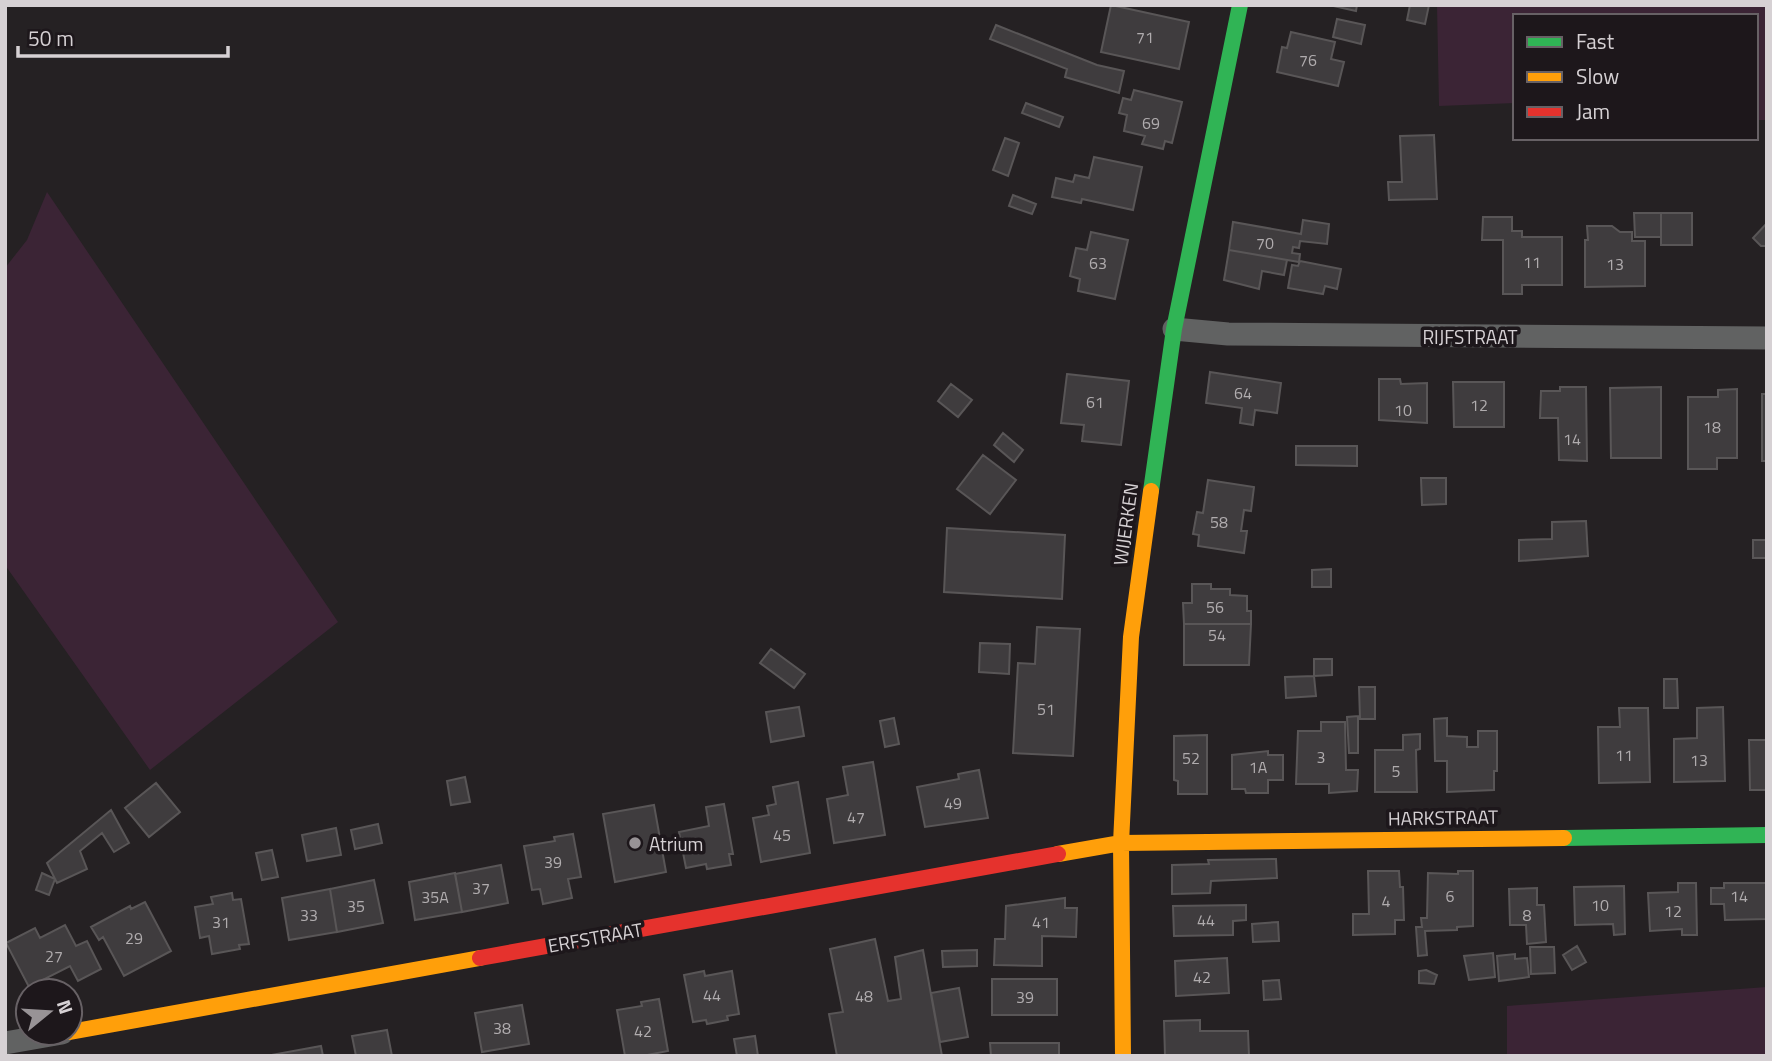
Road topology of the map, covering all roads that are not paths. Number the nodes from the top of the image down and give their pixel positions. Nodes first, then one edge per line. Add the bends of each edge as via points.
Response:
1 (1240, 5) edge
2 (1174, 328) junction
3 (1767, 338) edge
4 (1767, 835) edge
5 (1121, 842) junction
6 (84, 1029) edge
7 (1123, 1056) edge

1 - 2 street, WIJERKEN
2 - 3 street, RIJFSTRAAT via 1228,334
2 - 5 street, WIJERKEN via 1131,637
4 - 5 street, HARKSTRAAT
5 - 6 street, ERFSTRAAT
5 - 7 street, WIJERKEN

